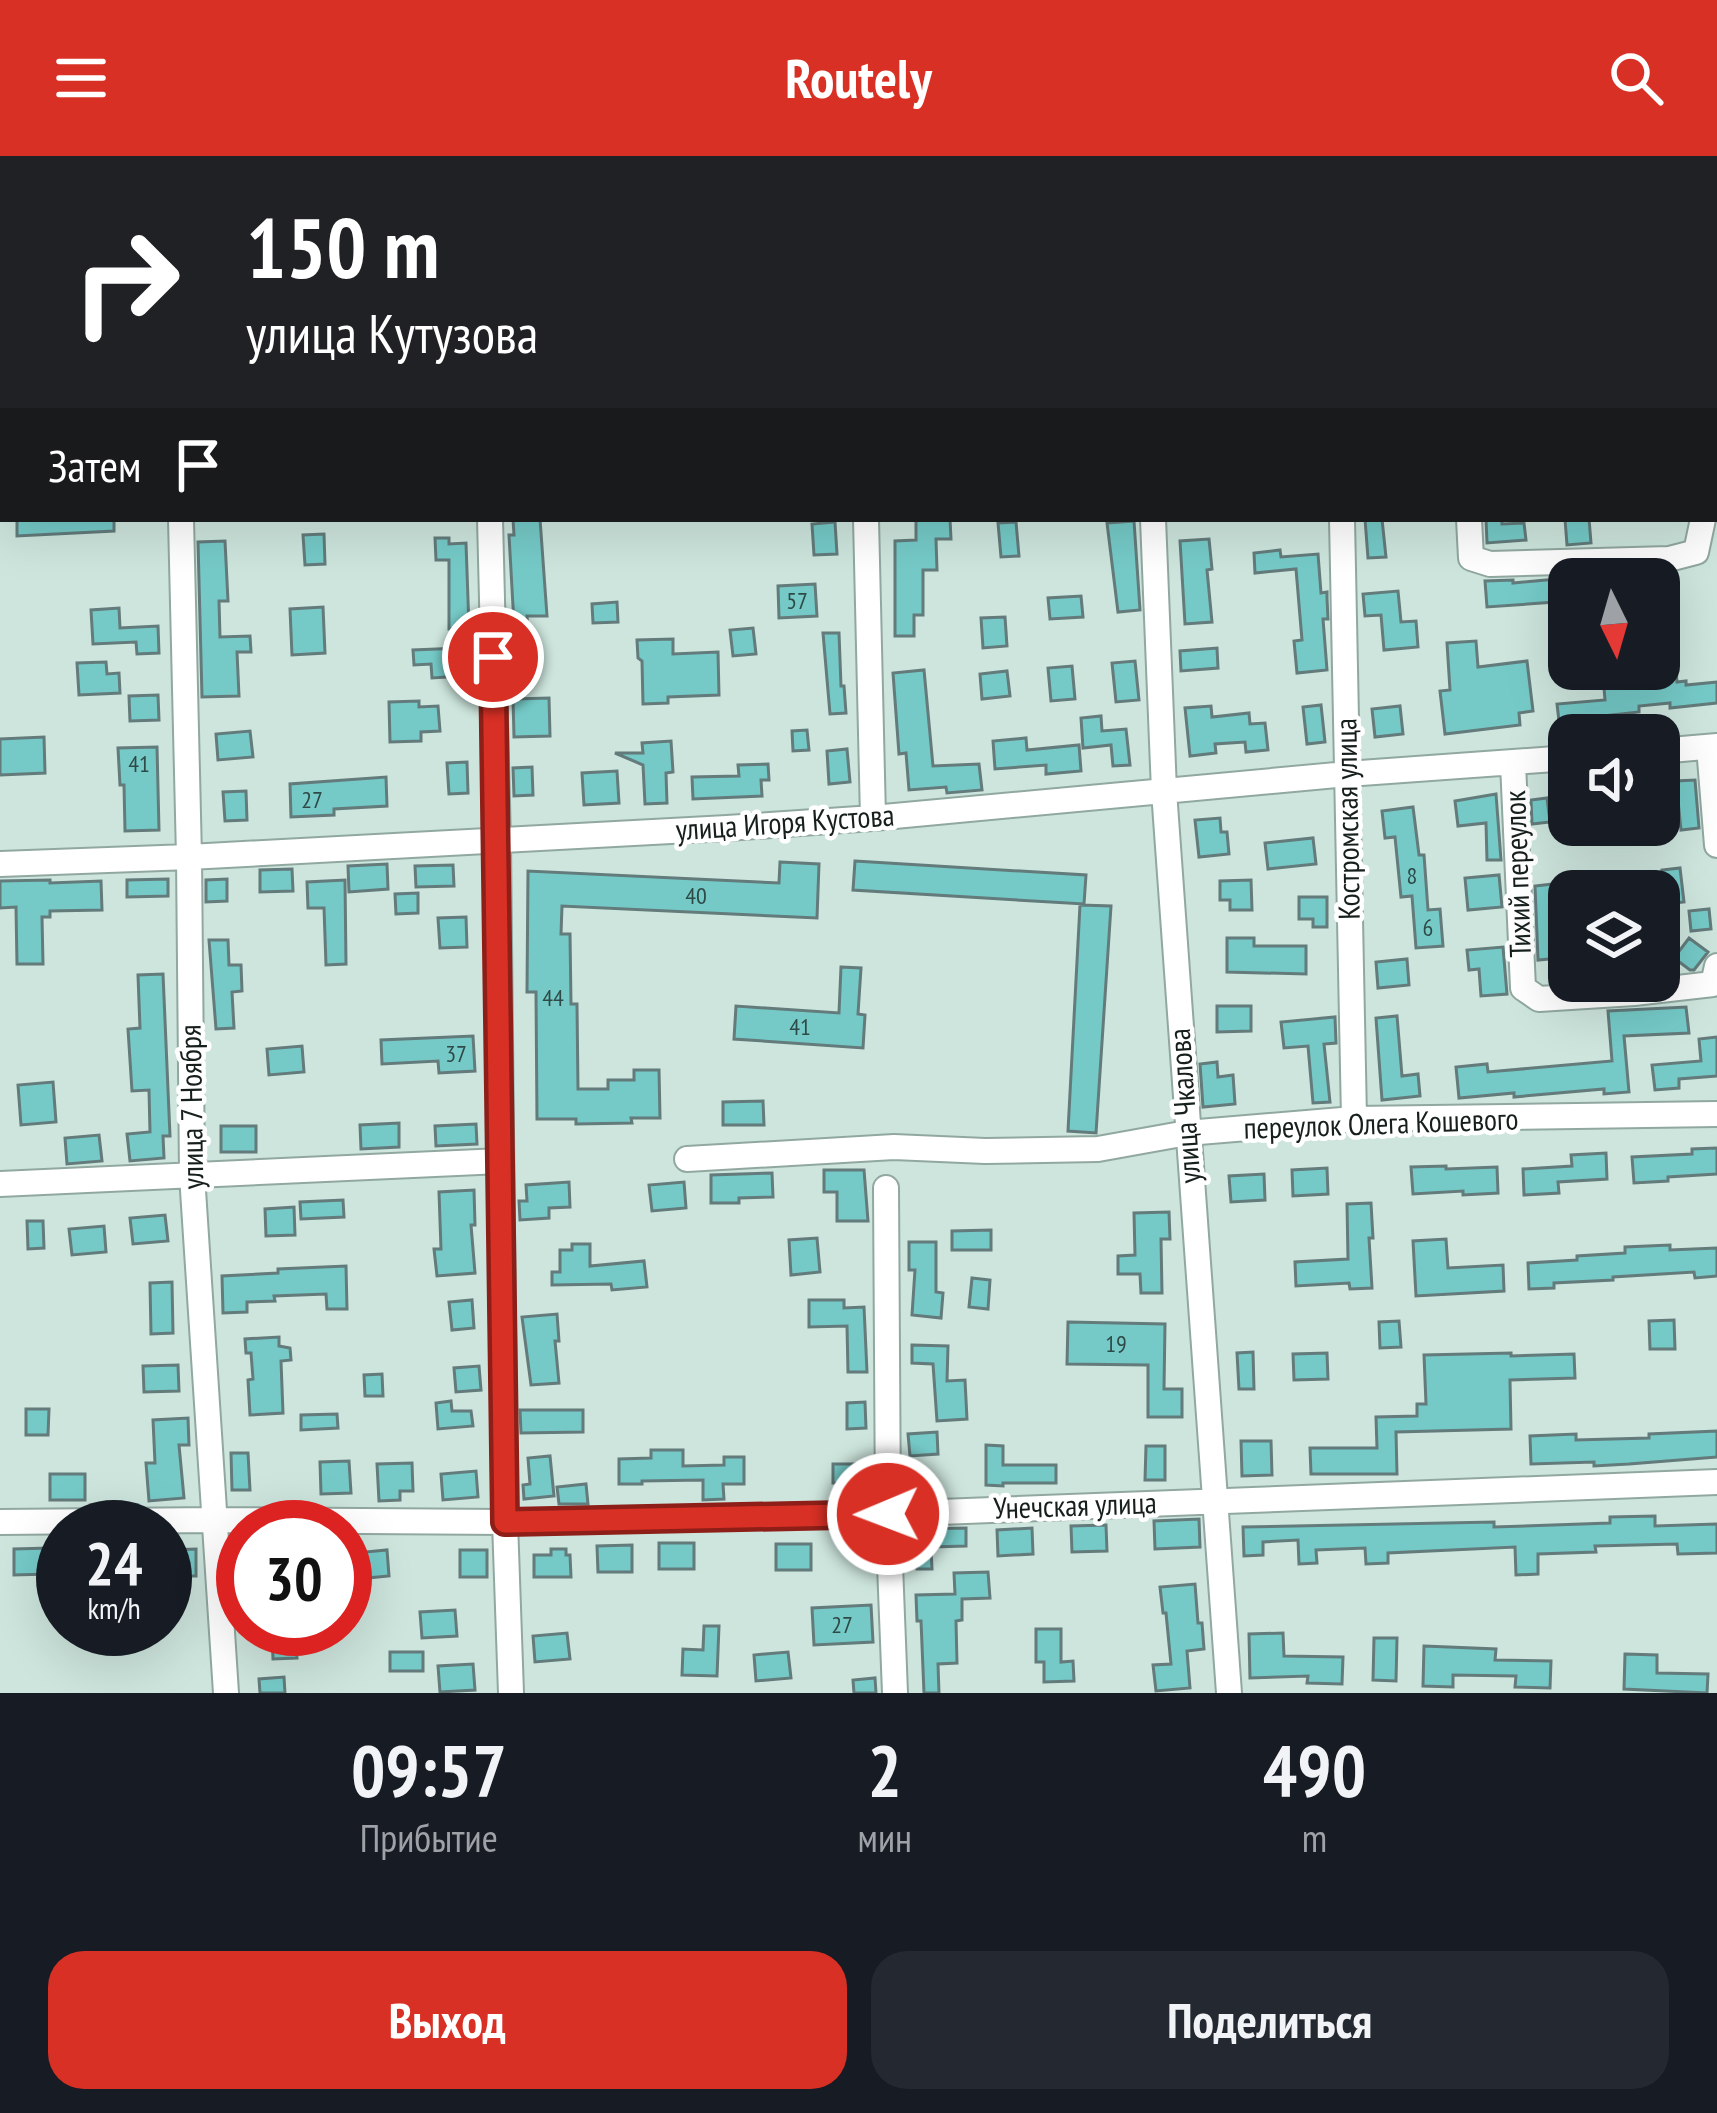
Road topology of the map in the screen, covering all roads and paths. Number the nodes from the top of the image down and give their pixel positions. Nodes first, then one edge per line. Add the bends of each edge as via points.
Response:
1 (181, 522) edge
2 (490, 522) edge
3 (866, 522) edge
4 (1154, 522) edge
5 (1342, 522) edge
6 (1469, 522) edge
7 (1702, 522) edge
8 (1713, 747) edge
9 (1680, 749) edge
10 (1548, 760) edge
11 (1513, 763) junction
12 (1347, 774) junction
13 (1164, 791) junction
14 (873, 818) junction
15 (498, 841) junction
16 (1717, 845) edge
17 (189, 857) junction
18 (0, 864) edge
19 (1717, 966) edge
20 (1717, 1114) edge
21 (1354, 1120) junction
22 (1187, 1133) junction
23 (687, 1159) dead end
24 (501, 1161) junction
25 (192, 1175) junction
26 (0, 1184) edge
27 (886, 1188) dead end
28 (1717, 1482) edge
29 (1215, 1501) junction
30 (888, 1514) junction
31 (214, 1520) junction
32 (0, 1522) edge
33 (505, 1522) junction
34 (226, 1693) edge
35 (512, 1693) edge
36 (895, 1693) edge
37 (1229, 1693) edge

1 - 17 street, улица 7 Ноября
2 - 15 street
3 - 14 street
4 - 13 street, улица Чкалова
5 - 12 street, Костромская улица
6 - 7 street via 1471,558 1490,563 1669,559 1696,552
8 - 9 street
8 - 16 street
10 - 11 street, улица Игоря Кустова
11 - 12 street, улица Игоря Кустова
11 - 19 street, Тихий переулок via 1523,988 1539,999 1654,991 1713,984
12 - 13 street, улица Игоря Кустова
12 - 21 street, Костромская улица
13 - 14 street, улица Игоря Кустова
13 - 22 street, улица Чкалова
14 - 15 street, улица Игоря Кустова
15 - 17 street, улица Игоря Кустова
15 - 24 street
17 - 18 street, улица Игоря Кустова
17 - 25 street, улица 7 Ноября
20 - 21 street, переулок Олега Кошевого
21 - 22 street, переулок Олега Кошевого
22 - 23 street, переулок Олега Кошевого via 1098,1148 894,1147
22 - 29 street, улица Чкалова
24 - 25 street
24 - 33 street
25 - 26 street
25 - 31 street, улица 7 Ноября
27 - 30 street
28 - 29 street, Унечская улица
29 - 30 street, Унечская улица
29 - 37 street, улица Чкалова
30 - 33 street, Унечская улица
30 - 36 street
31 - 32 street, Унечская улица
31 - 33 street, Унечская улица
31 - 34 street, улица 7 Ноября
33 - 35 street

